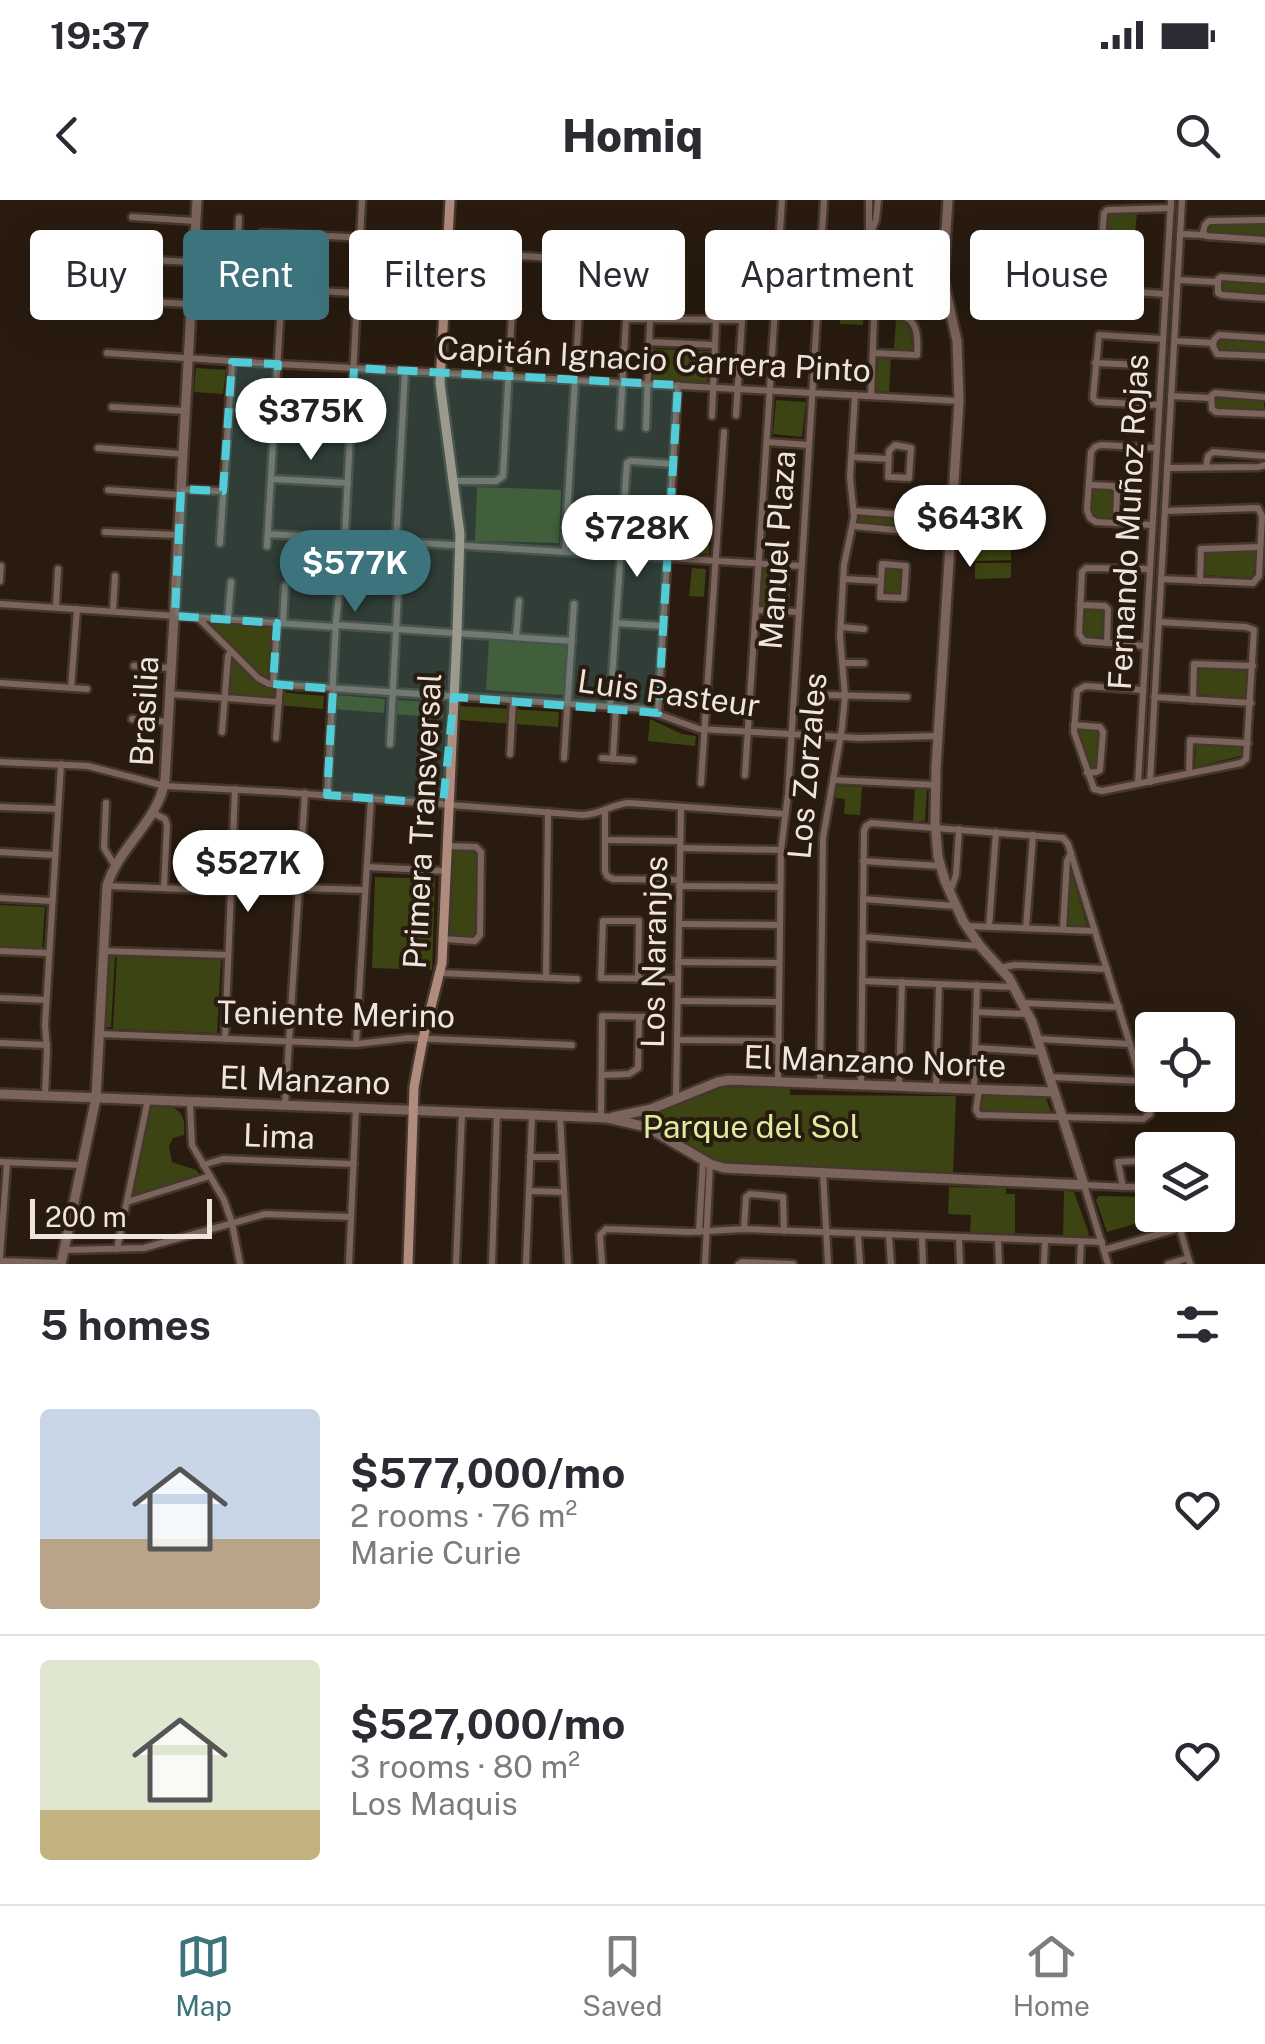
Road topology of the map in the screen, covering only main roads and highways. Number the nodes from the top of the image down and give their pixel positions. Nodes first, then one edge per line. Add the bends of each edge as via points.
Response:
1 (450, 200) edge
2 (408, 1264) edge

1 - 2 main road, Primera Transversal via 441,372 460,545 457,633 441,973 414,1087

